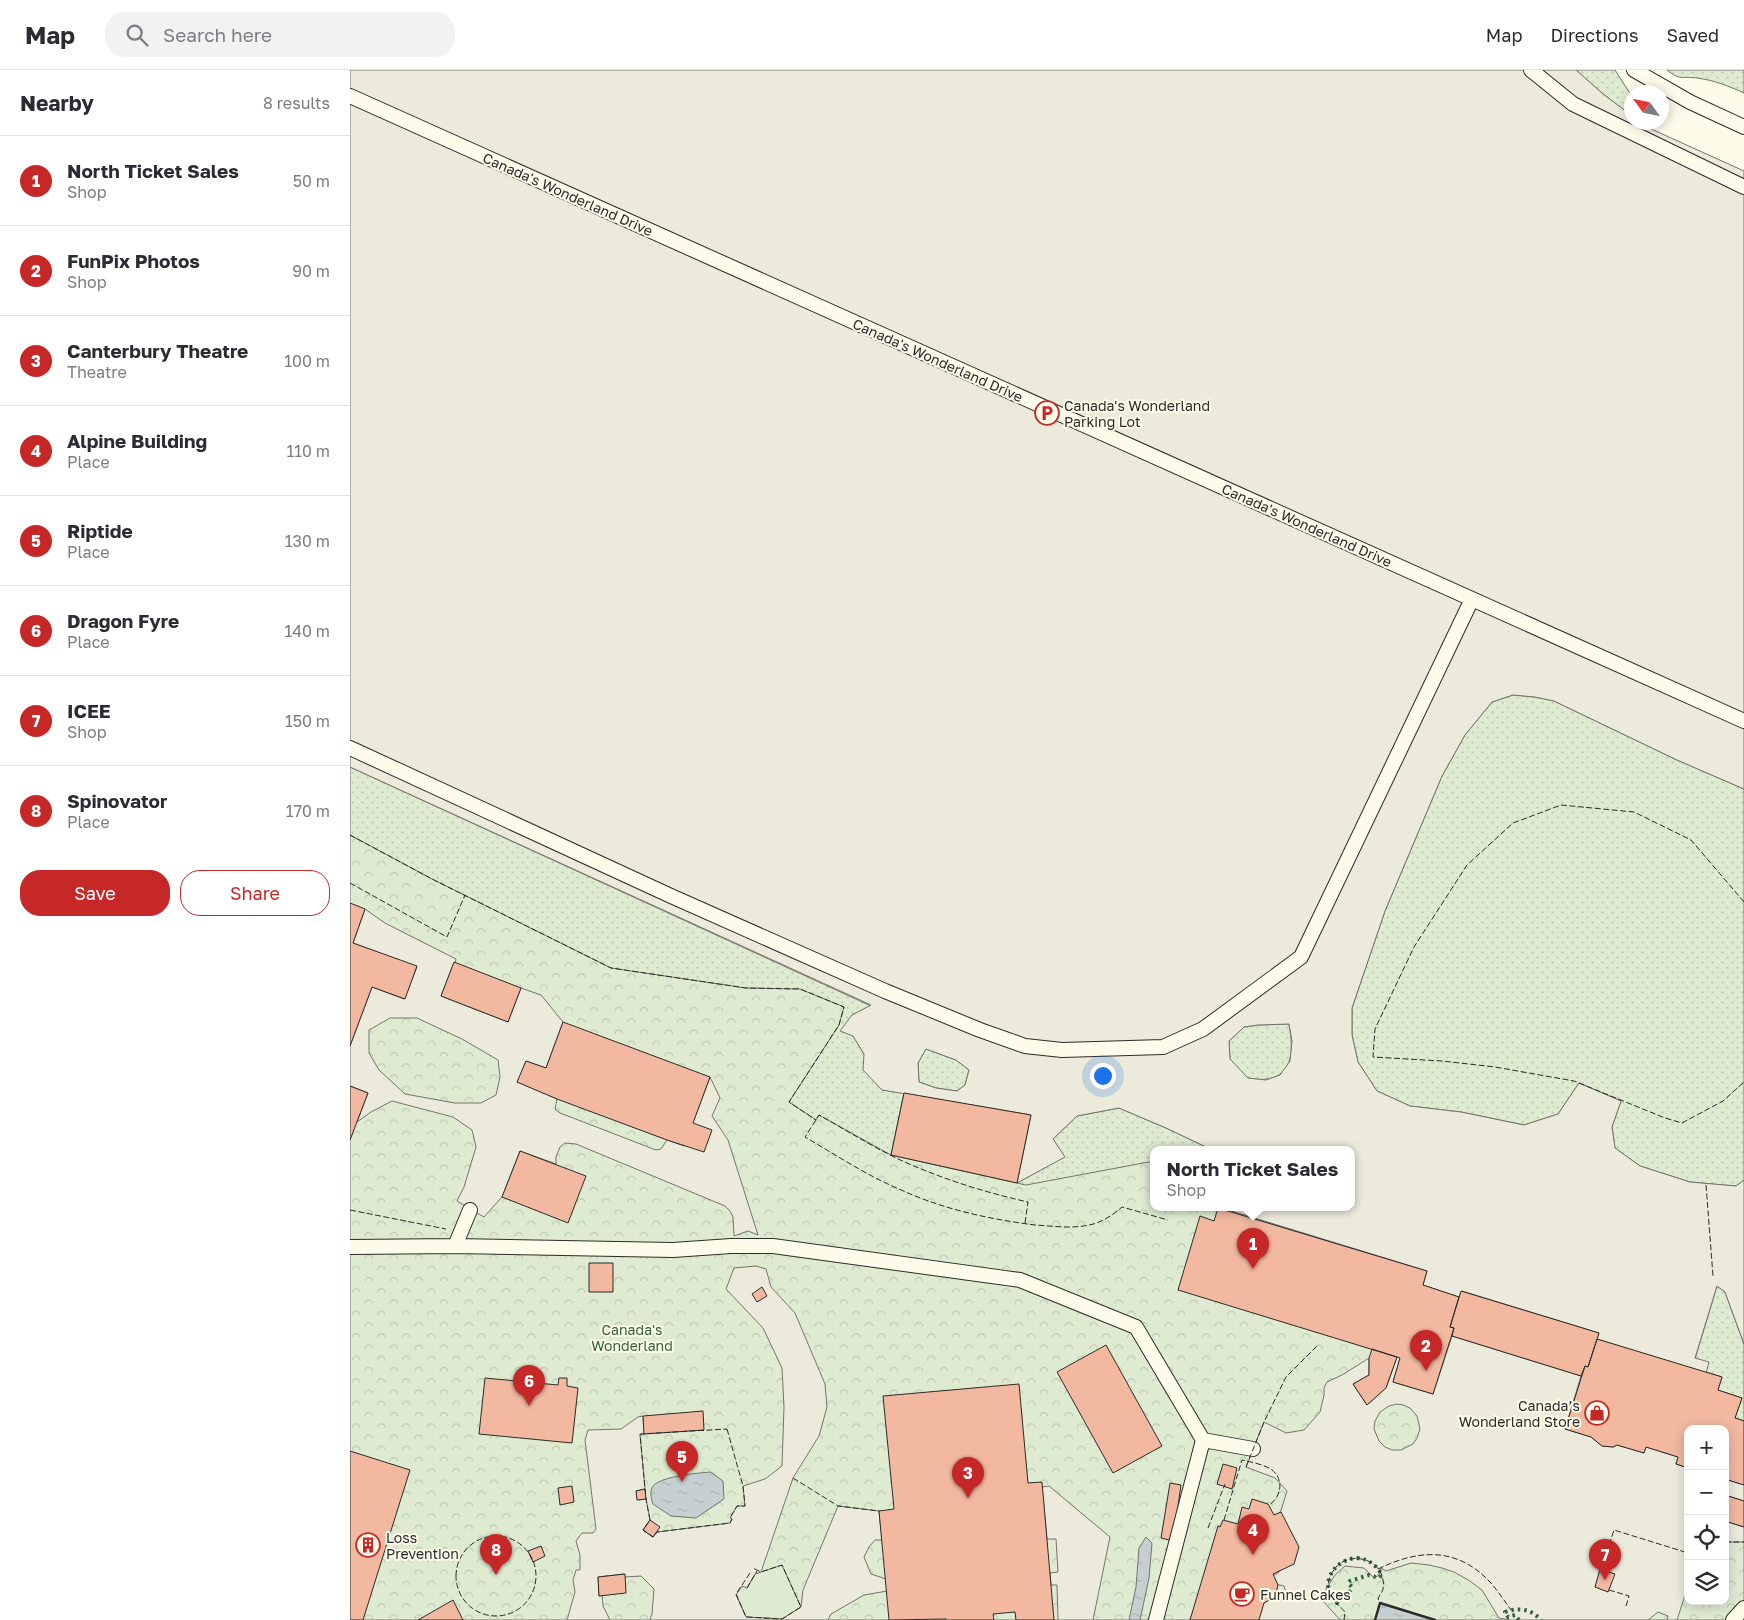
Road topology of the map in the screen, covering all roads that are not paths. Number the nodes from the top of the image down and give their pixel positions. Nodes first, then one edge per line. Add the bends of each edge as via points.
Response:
1 (1531, 70) edge
2 (1634, 70) edge
3 (350, 96) edge
4 (1744, 127) edge
5 (1744, 187) edge
6 (1472, 599) junction
7 (1744, 721) edge
8 (350, 748) edge
9 (470, 1210) dead end
10 (455, 1246) junction
11 (350, 1247) edge
12 (1203, 1440) junction
13 (1253, 1449) dead end
14 (1744, 1608) edge
15 (1156, 1620) edge
16 (1734, 1620) edge

1 - 5 lane via 1573,104
2 - 4 lane via 1690,102
3 - 6 lane, Canada's Wonderland Drive
6 - 7 lane, Canada's Wonderland Drive
6 - 8 lane via 1301,957 1203,1030 1163,1047 1062,1050 1025,1046 980,1030 670,896
9 - 10 lane
10 - 11 lane
10 - 12 lane via 673,1250 773,1246 1020,1280 1136,1328
12 - 13 lane
12 - 15 lane
14 - 16 lane

